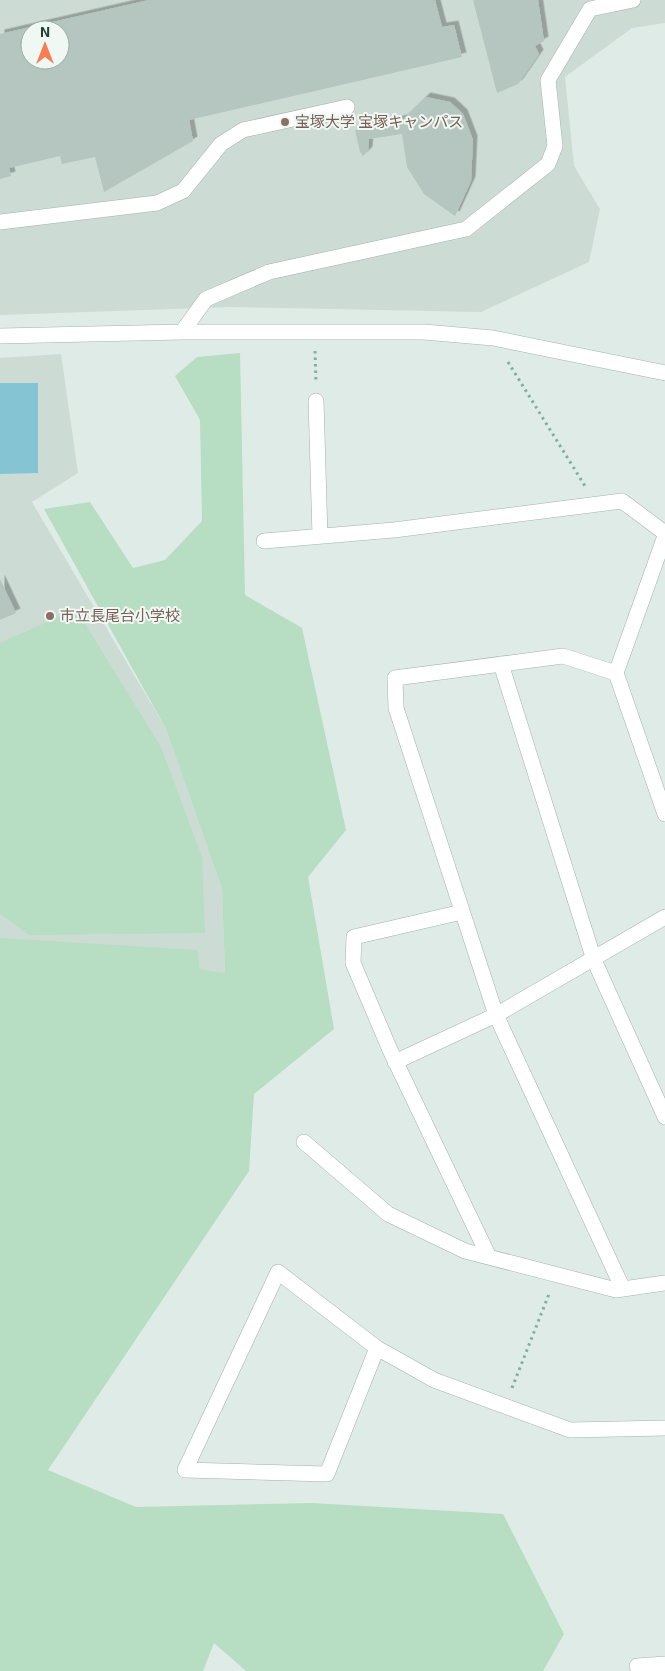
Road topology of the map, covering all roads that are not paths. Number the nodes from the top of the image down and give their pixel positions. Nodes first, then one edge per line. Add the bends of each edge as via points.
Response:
1 (633, 0) edge
2 (347, 107) dead end
3 (0, 222) edge
4 (182, 332) junction
5 (0, 336) edge
6 (665, 373) edge
7 (316, 401) road end
8 (665, 534) edge
9 (320, 536) junction
10 (264, 540) dead end
11 (501, 664) junction
12 (616, 673) junction
13 (665, 814) edge
14 (462, 912) junction
15 (665, 917) edge
16 (594, 960) junction
17 (496, 1015) junction
18 (395, 1062) junction
19 (665, 1117) edge
20 (304, 1142) dead end
21 (489, 1257) junction
22 (665, 1284) edge
23 (623, 1289) junction
24 (377, 1348) junction
25 (665, 1428) edge
26 (665, 1664) edge
27 (637, 1666) dead end

1 - 4 street via 590,9 548,80 555,146 548,164 466,229 269,272 206,300
2 - 3 street via 243,130 221,144 183,191 157,203
4 - 5 street
4 - 6 street via 424,332 493,338
7 - 9 street
8 - 9 street via 622,501 394,530
8 - 12 street
9 - 10 street
11 - 12 street via 564,656
11 - 14 street via 395,678 396,708
11 - 16 street
12 - 13 street
14 - 17 street
14 - 18 street via 354,937 353,963
15 - 16 street
16 - 17 street
16 - 19 street
17 - 18 street
17 - 23 street
18 - 21 street
20 - 21 street via 388,1214 465,1251
21 - 23 street via 616,1290
22 - 23 street
24 - 24 street via 278,1272 185,1470 327,1474
24 - 25 street via 434,1380 570,1430
26 - 27 street

